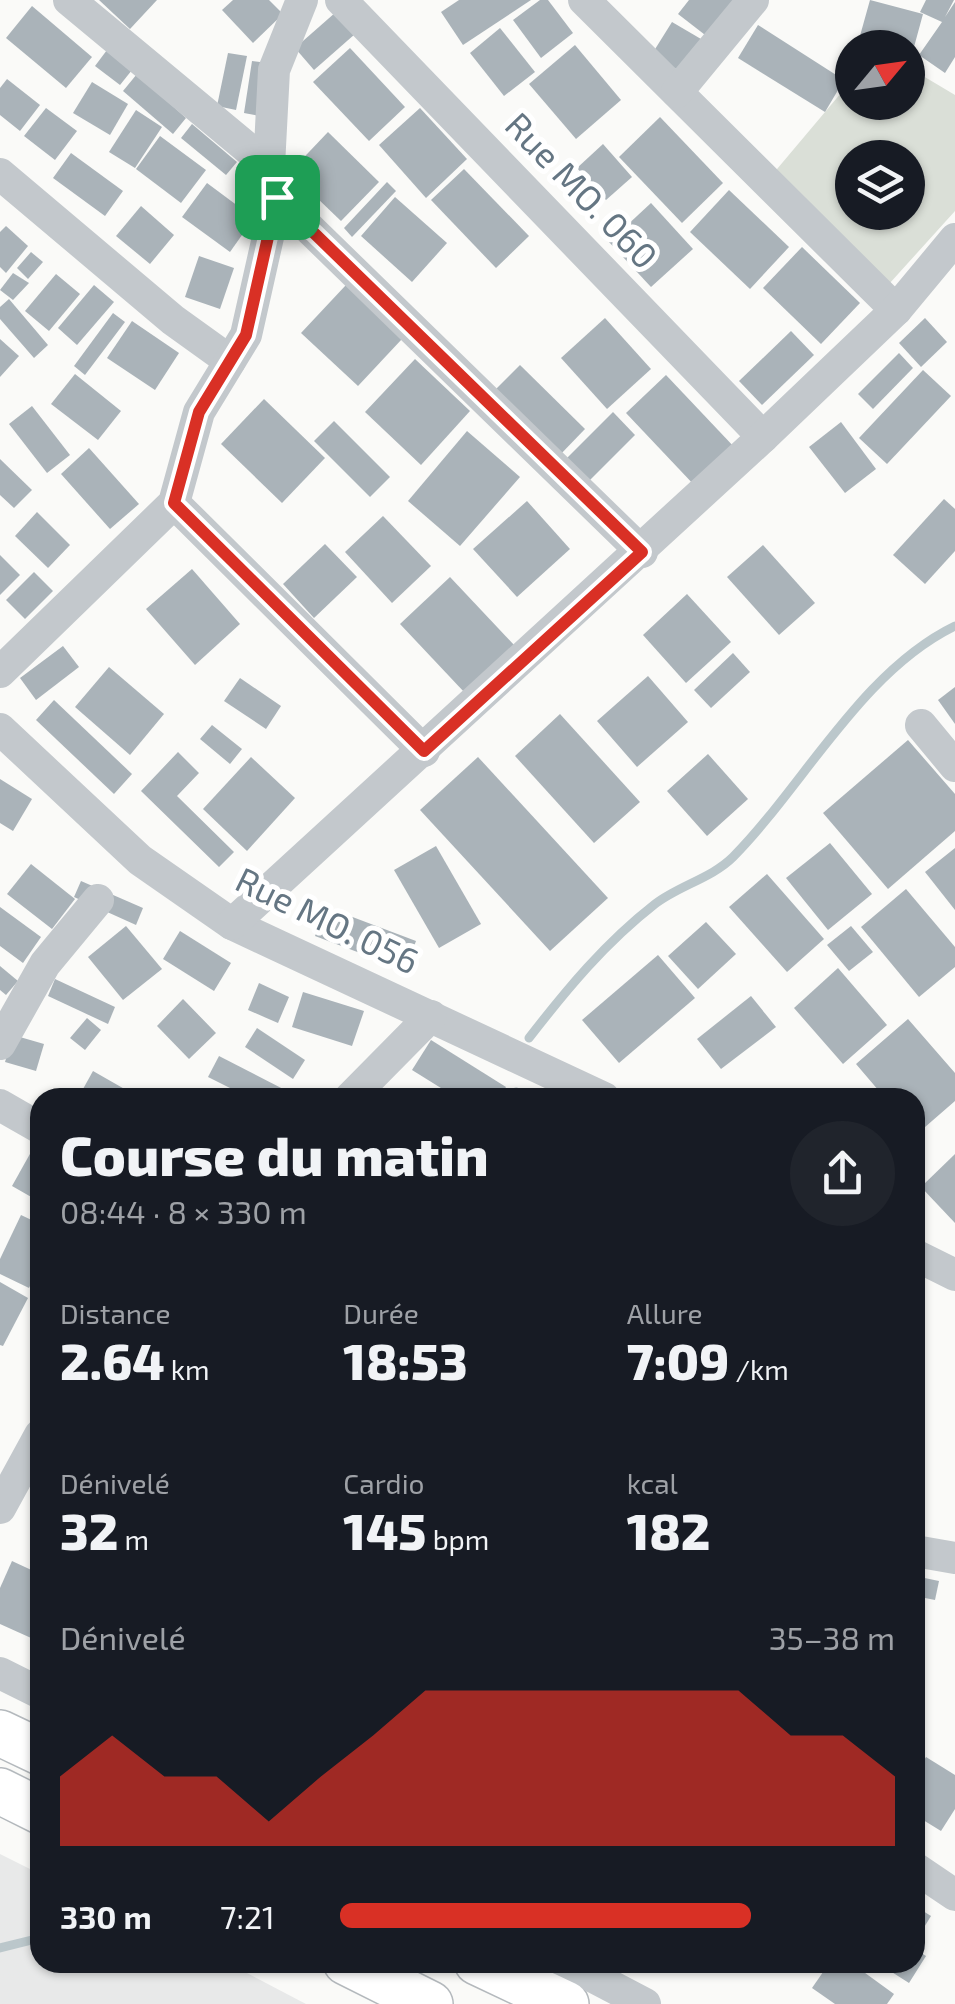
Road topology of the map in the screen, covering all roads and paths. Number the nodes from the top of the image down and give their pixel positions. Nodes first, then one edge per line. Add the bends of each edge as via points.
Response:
1 (69, 0) edge
2 (302, 0) edge
3 (341, 0) edge
4 (584, 0) edge
5 (753, 0) edge
6 (677, 92) junction
7 (0, 174) edge
8 (273, 181) junction
9 (955, 239) edge
10 (896, 310) junction
11 (230, 361) junction
12 (763, 437) junction
13 (174, 503) junction
14 (642, 552) junction
15 (0, 672) edge
16 (921, 725) dead end
17 (0, 729) edge
18 (424, 751) junction
19 (955, 766) edge
20 (98, 900) dead end
21 (232, 924) junction
22 (431, 1016) junction
23 (0, 1044) edge
24 (360, 1088) edge
25 (583, 1088) edge
26 (0, 1106) edge
27 (30, 1122) edge
28 (925, 1260) edge
29 (955, 1275) edge
30 (30, 1453) edge
31 (0, 1508) edge
32 (925, 1552) edge
33 (955, 1558) edge
34 (0, 1673) edge
35 (30, 1688) edge
36 (0, 1733) edge
37 (30, 1747) edge
38 (0, 1791) edge
39 (30, 1806) edge
40 (925, 1875) edge
41 (955, 1895) edge
42 (355, 1973) edge
43 (368, 1973) edge
44 (496, 1973) edge
45 (499, 1973) edge
46 (586, 1973) edge
47 (410, 2004) edge
48 (430, 2004) edge
49 (554, 2004) edge
50 (566, 2004) edge
51 (645, 2004) edge

1 - 8 street
2 - 8 street via 274,70
3 - 12 street, Rue MO. 060
4 - 6 street
5 - 6 street
6 - 10 street
7 - 11 street
8 - 11 street via 246,335
8 - 14 street
9 - 10 street
10 - 12 street
11 - 13 street via 199,412
12 - 14 street
13 - 15 street
13 - 18 street
14 - 18 street
16 - 19 street
17 - 21 street, Rue MO. 056 via 140,860
18 - 21 street
20 - 23 street via 45,964
21 - 22 street, Rue MO. 056
22 - 24 street
22 - 25 street, Rue MO. 056
26 - 27 street
28 - 29 street
30 - 31 street
32 - 33 street
34 - 35 street
36 - 37 highway
38 - 39 highway
40 - 41 street
42 - 47 highway
43 - 48 highway
44 - 49 highway
45 - 50 highway
46 - 51 street

